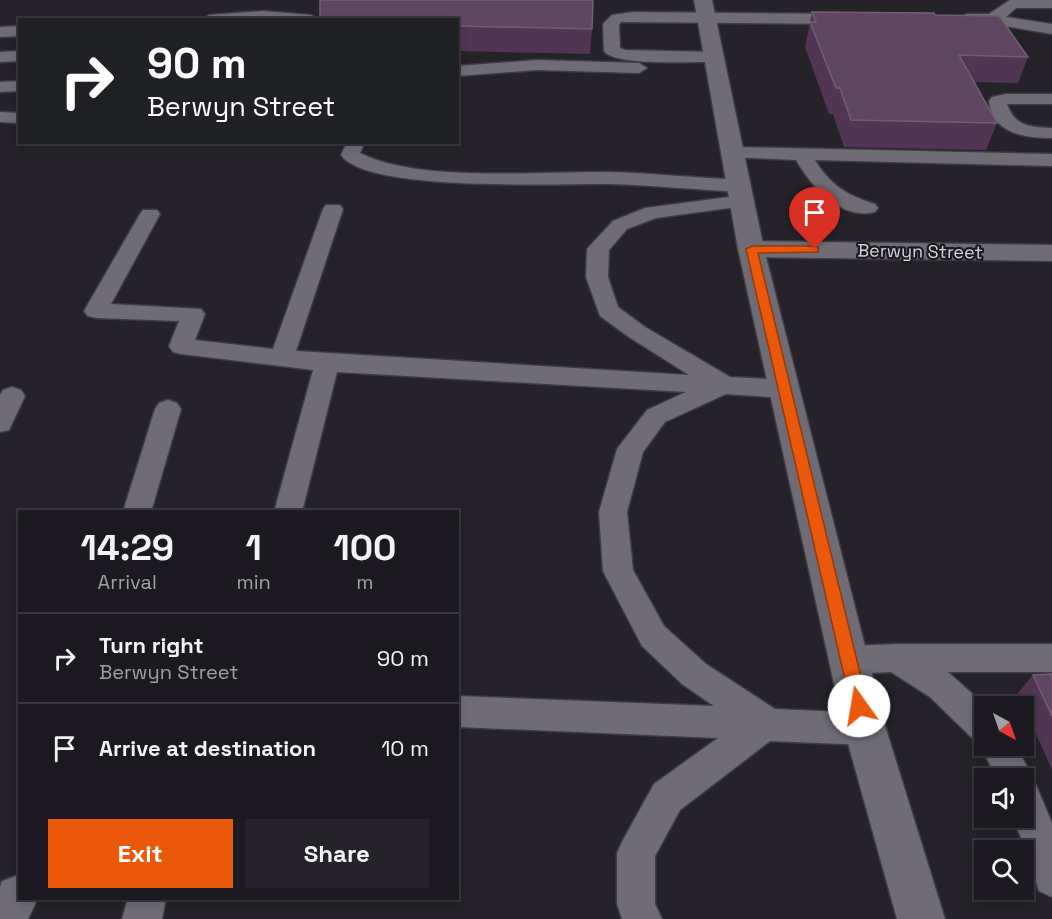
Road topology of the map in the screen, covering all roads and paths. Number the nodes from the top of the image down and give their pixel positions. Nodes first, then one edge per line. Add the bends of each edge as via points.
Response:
1 (990, 0) edge
2 (1052, 4) edge
3 (705, 10) edge
4 (997, 16) junction
5 (236, 18) edge
6 (287, 18) edge
7 (946, 19) edge
8 (863, 20) edge
9 (1052, 29) edge
10 (18, 31) edge
11 (0, 32) edge
12 (18, 56) edge
13 (0, 57) edge
14 (708, 66) junction
15 (459, 71) edge
16 (18, 86) edge
17 (0, 87) edge
18 (1052, 99) edge
19 (0, 117) edge
20 (18, 118) edge
21 (1052, 133) edge
22 (355, 144) edge
23 (734, 153) junction
24 (802, 154) junction
25 (1052, 160) edge
26 (742, 194) junction
27 (868, 208) dead end
28 (333, 209) dead end
29 (150, 214) dead end
30 (752, 249) junction
31 (1052, 254) edge
32 (282, 358) junction
33 (327, 363) junction
34 (724, 385) junction
35 (786, 388) junction
36 (12, 396) dead end
37 (168, 409) dead end
38 (0, 423) edge
39 (138, 510) edge
40 (289, 510) edge
41 (893, 656) junction
42 (1052, 658) edge
43 (849, 660) junction
44 (459, 711) edge
45 (974, 717) edge
46 (767, 723) junction
47 (865, 729) junction
48 (1034, 824) edge
49 (1052, 878) edge
50 (18, 895) edge
51 (147, 900) edge
52 (8, 919) edge
53 (142, 919) edge
54 (642, 919) edge
55 (921, 919) edge

1 - 4 lane
2 - 4 lane via 1012,4
3 - 8 lane
3 - 14 main road
3 - 14 lane via 617,18 611,24 612,51
4 - 7 lane
4 - 9 lane
5 - 6 lane
10 - 11 lane
12 - 13 lane
14 - 15 lane via 537,65
14 - 23 main road
16 - 17 lane
18 - 21 lane via 998,101 1010,125 1017,130
19 - 20 lane
22 - 26 lane via 350,155 358,162 389,171 704,184
23 - 24 lane
23 - 26 main road
24 - 25 lane
24 - 27 lane via 821,185 833,196
26 - 30 main road
26 - 34 lane via 652,212 620,225 598,249 597,277 608,311
28 - 32 lane
29 - 32 lane via 96,311 193,314 181,346
30 - 31 main road, Berwyn Street
30 - 35 main road
32 - 33 lane
33 - 34 lane
33 - 40 lane
34 - 35 lane
34 - 46 lane via 656,416 630,448 613,512 618,571 653,636 694,674
35 - 43 main road
36 - 38 lane
37 - 39 lane
41 - 42 lane
41 - 43 lane
41 - 45 lane via 942,686
43 - 47 main road
44 - 46 lane
46 - 47 lane
46 - 54 lane via 667,798 636,853 636,904
47 - 55 main road
48 - 49 lane
50 - 52 lane
51 - 53 lane

